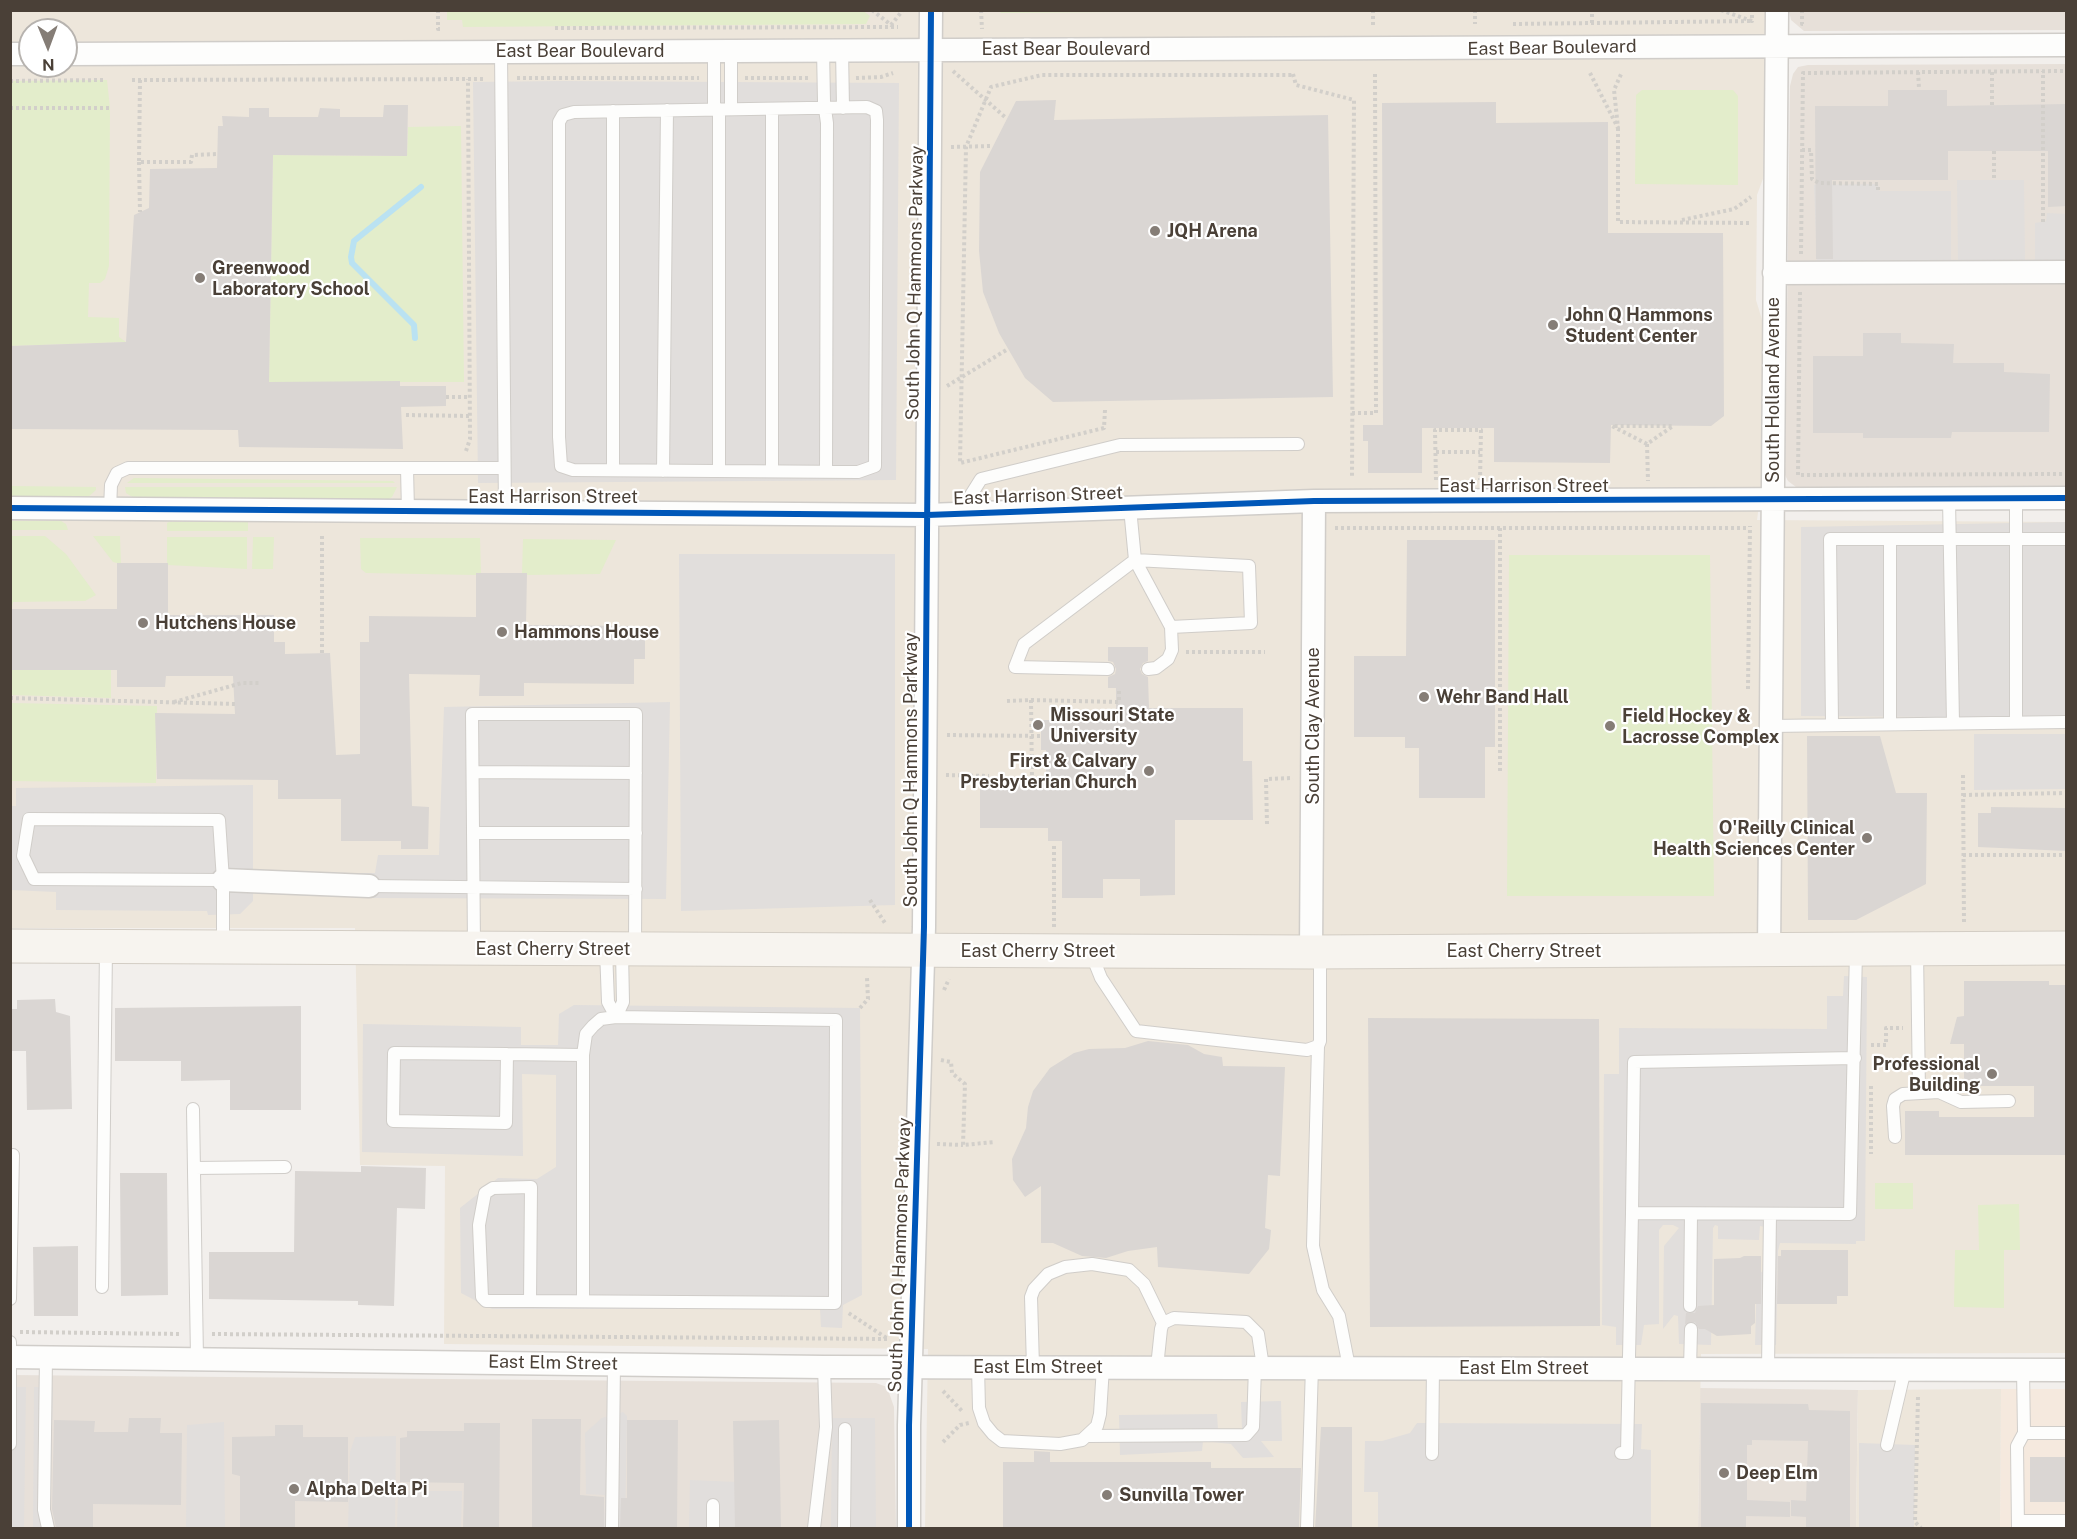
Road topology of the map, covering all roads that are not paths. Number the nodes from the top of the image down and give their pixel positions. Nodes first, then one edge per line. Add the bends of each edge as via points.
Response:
1 (932, 10) edge
2 (1777, 10) edge
3 (1777, 45) junction
4 (2067, 45) edge
5 (932, 48) junction
6 (832, 49) junction
7 (723, 50) junction
8 (501, 51) junction
9 (78, 54) edge
10 (826, 108) junction
11 (843, 108) junction
12 (721, 109) junction
13 (772, 109) junction
14 (667, 110) junction
15 (613, 111) junction
16 (2067, 272) edge
17 (1774, 273) junction
18 (1298, 444) dead end
19 (407, 468) junction
20 (504, 468) junction
21 (613, 470) junction
22 (663, 471) junction
23 (719, 471) junction
24 (772, 471) junction
25 (826, 471) junction
26 (2067, 498) edge
27 (2016, 499) junction
28 (1949, 500) junction
29 (1314, 501) junction
30 (1772, 501) junction
31 (10, 508) edge
32 (1130, 508) junction
33 (110, 509) junction
34 (408, 511) junction
35 (505, 512) junction
36 (927, 514) junction
37 (959, 514) junction
38 (1890, 539) junction
39 (1950, 539) junction
40 (2016, 539) junction
41 (2067, 539) edge
42 (1135, 560) junction
43 (1171, 627) junction
44 (1108, 669) dead end
45 (1148, 669) dead end
46 (2016, 722) junction
47 (2067, 722) edge
48 (1953, 723) junction
49 (1832, 724) junction
50 (1890, 724) junction
51 (1771, 726) junction
52 (473, 772) junction
53 (636, 773) junction
54 (473, 832) junction
55 (636, 834) junction
56 (223, 880) junction
57 (369, 886) joint
58 (474, 887) junction
59 (636, 889) junction
60 (10, 946) edge
61 (106, 946) junction
62 (223, 947) junction
63 (474, 948) junction
64 (2067, 948) edge
65 (621, 949) junction
66 (1856, 949) junction
67 (1917, 949) junction
68 (1769, 950) junction
69 (924, 951) junction
70 (1090, 951) junction
71 (1316, 952) junction
72 (616, 1017) junction
73 (1318, 1046) junction
74 (507, 1054) junction
75 (583, 1055) junction
76 (1855, 1058) junction
77 (1919, 1093) junction
78 (2009, 1101) dead end
79 (193, 1109) dead end
80 (1895, 1137) dead end
81 (13, 1155) dead end
82 (285, 1167) dead end
83 (194, 1168) junction
84 (1632, 1213) junction
85 (1691, 1214) junction
86 (1770, 1214) junction
87 (102, 1287) dead end
88 (10, 1299) edge
89 (530, 1301) junction
90 (583, 1301) junction
91 (1690, 1306) dead end
92 (1163, 1323) junction
93 (1691, 1329) dead end
94 (11, 1352) edge
95 (46, 1357) junction
96 (197, 1359) junction
97 (614, 1364) junction
98 (824, 1367) junction
99 (911, 1367) junction
100 (978, 1367) junction
101 (1032, 1367) junction
102 (1103, 1367) junction
103 (1157, 1367) junction
104 (1259, 1367) junction
105 (1312, 1367) junction
106 (1349, 1367) junction
107 (1432, 1368) junction
108 (1627, 1368) junction
109 (1690, 1369) junction
110 (1768, 1369) junction
111 (1905, 1369) junction
112 (2023, 1370) junction
113 (2067, 1370) edge
114 (845, 1429) dead end
115 (2024, 1433) junction
116 (2067, 1433) edge
117 (1088, 1437) junction
118 (10, 1444) edge
119 (1887, 1445) dead end
120 (1622, 1453) dead end
121 (1432, 1454) dead end
122 (713, 1505) dead end
123 (2067, 1521) edge
124 (2018, 1525) edge
125 (48, 1528) edge
126 (612, 1528) edge
127 (713, 1528) edge
128 (814, 1528) edge
129 (844, 1528) edge
130 (909, 1528) edge
131 (1307, 1528) edge

1 - 5 street, South John Q Hammons Parkway
2 - 3 street, South Holland Avenue
3 - 4 street, East Bear Boulevard
3 - 5 street, East Bear Boulevard via 1313,50
3 - 17 street, South Holland Avenue
5 - 6 street, East Bear Boulevard
5 - 36 street, South John Q Hammons Parkway
6 - 7 street, East Bear Boulevard
6 - 10 lane via 824,78
6 - 11 lane via 843,78
7 - 8 street, East Bear Boulevard
7 - 12 lane via 714,78
7 - 12 lane via 731,78
8 - 9 street, East Bear Boulevard
8 - 20 lane
10 - 11 lane
10 - 13 lane
10 - 25 lane
11 - 25 lane via 867,107 876,111 876,466 869,470
12 - 13 lane
12 - 14 lane
12 - 23 lane
13 - 24 lane
14 - 15 lane
14 - 22 lane
15 - 21 lane
15 - 21 lane via 574,112 563,115 559,122 561,466 573,470
16 - 17 street
17 - 30 street, South Holland Avenue
18 - 37 lane via 1120,445 981,479
19 - 20 lane
19 - 33 lane via 128,468 117,474 111,484
19 - 34 lane
20 - 35 lane
21 - 22 lane
22 - 23 lane
23 - 24 lane
24 - 25 lane
26 - 27 street, East Harrison Street
27 - 28 street, East Harrison Street
27 - 40 lane
28 - 30 street, East Harrison Street
28 - 39 lane
29 - 30 street, East Harrison Street
29 - 32 street, East Harrison Street
29 - 71 street, South Clay Avenue
30 - 51 street, South Holland Avenue
31 - 33 street, East Harrison Street
32 - 37 street, East Harrison Street
32 - 42 lane
33 - 34 street, East Harrison Street
34 - 35 street, East Harrison Street
35 - 36 street, East Harrison Street
36 - 37 street, East Harrison Street
36 - 69 street, South John Q Hammons Parkway
38 - 39 lane
38 - 49 lane via 1830,539
38 - 50 lane
39 - 40 lane
39 - 48 lane
40 - 41 lane
40 - 46 lane
42 - 43 lane
42 - 43 lane via 1249,566 1251,623
42 - 44 lane via 1024,644 1015,667
43 - 45 lane via 1172,650 1168,659
46 - 47 lane
46 - 48 lane
48 - 50 lane
49 - 50 lane
49 - 51 lane
51 - 68 street, South Holland Avenue
52 - 53 lane
52 - 53 lane via 472,714 636,714
52 - 54 lane
53 - 55 lane
54 - 55 lane
54 - 58 lane
55 - 59 lane
56 - 56 lane via 34,879 23,856 29,819 219,820
56 - 57 street
56 - 62 lane
57 - 58 lane
58 - 59 lane
58 - 63 lane
59 - 65 lane
60 - 61 street, East Cherry Street
61 - 62 street, East Cherry Street
61 - 87 lane
62 - 63 street, East Cherry Street
63 - 65 street, East Cherry Street
64 - 67 street, East Cherry Street
65 - 69 street, East Cherry Street
65 - 72 lane via 622,1002
66 - 67 street, East Cherry Street
66 - 68 street, East Cherry Street
66 - 76 lane
67 - 77 lane
68 - 71 street, East Cherry Street
69 - 70 street, East Cherry Street
69 - 99 street, South John Q Hammons Parkway
70 - 71 street, East Cherry Street
70 - 73 lane via 1101,978 1136,1031 1307,1050
71 - 73 lane via 1322,1028
72 - 75 lane via 601,1019 592,1026 586,1034
72 - 90 lane via 836,1020 835,1303
73 - 106 lane via 1313,1246 1323,1290 1340,1316
74 - 74 lane via 394,1053 393,1121 506,1123
74 - 75 lane
75 - 90 lane
76 - 84 lane via 1634,1062
76 - 86 lane via 1850,1214
77 - 78 lane via 1939,1092 1961,1102
77 - 80 lane via 1895,1099
79 - 83 lane
81 - 88 lane
82 - 83 lane
83 - 96 lane
84 - 85 lane
84 - 108 lane
85 - 86 lane
85 - 91 lane
86 - 110 lane
89 - 89 lane via 531,1187 493,1188 485,1193 479,1225 482,1297 497,1302
89 - 90 lane
92 - 101 lane via 1144,1284 1129,1270 1092,1264 1065,1268 1048,1274 1031,1296
92 - 103 lane
92 - 104 lane via 1174,1318 1246,1322 1258,1334
93 - 109 lane
94 - 95 street, East Elm Street
94 - 118 lane
95 - 96 street, East Elm Street
95 - 125 lane via 44,1510
96 - 97 street, East Elm Street
97 - 98 street, East Elm Street
97 - 126 lane
98 - 99 street, East Elm Street
98 - 128 lane via 826,1427
99 - 100 street, East Elm Street
99 - 130 street, South John Q Hammons Parkway
100 - 101 street, East Elm Street
100 - 117 lane via 978,1399 984,1422 1002,1441 1060,1444
101 - 102 street, East Elm Street
102 - 103 street, East Elm Street
102 - 117 lane via 1100,1414
103 - 104 street, East Elm Street
104 - 105 street, East Elm Street
104 - 117 lane via 1253,1427 1246,1435
105 - 106 street, East Elm Street
105 - 131 lane
106 - 107 street, East Elm Street
107 - 108 street, East Elm Street
107 - 121 lane
108 - 109 street, East Elm Street
108 - 120 lane via 1627,1454
109 - 110 street, East Elm Street
110 - 111 street, East Elm Street
111 - 112 street, East Elm Street
111 - 119 lane
112 - 113 street, East Elm Street
112 - 115 lane
114 - 129 lane
115 - 116 lane
115 - 124 lane via 2017,1446
122 - 127 lane
123 - 124 lane

